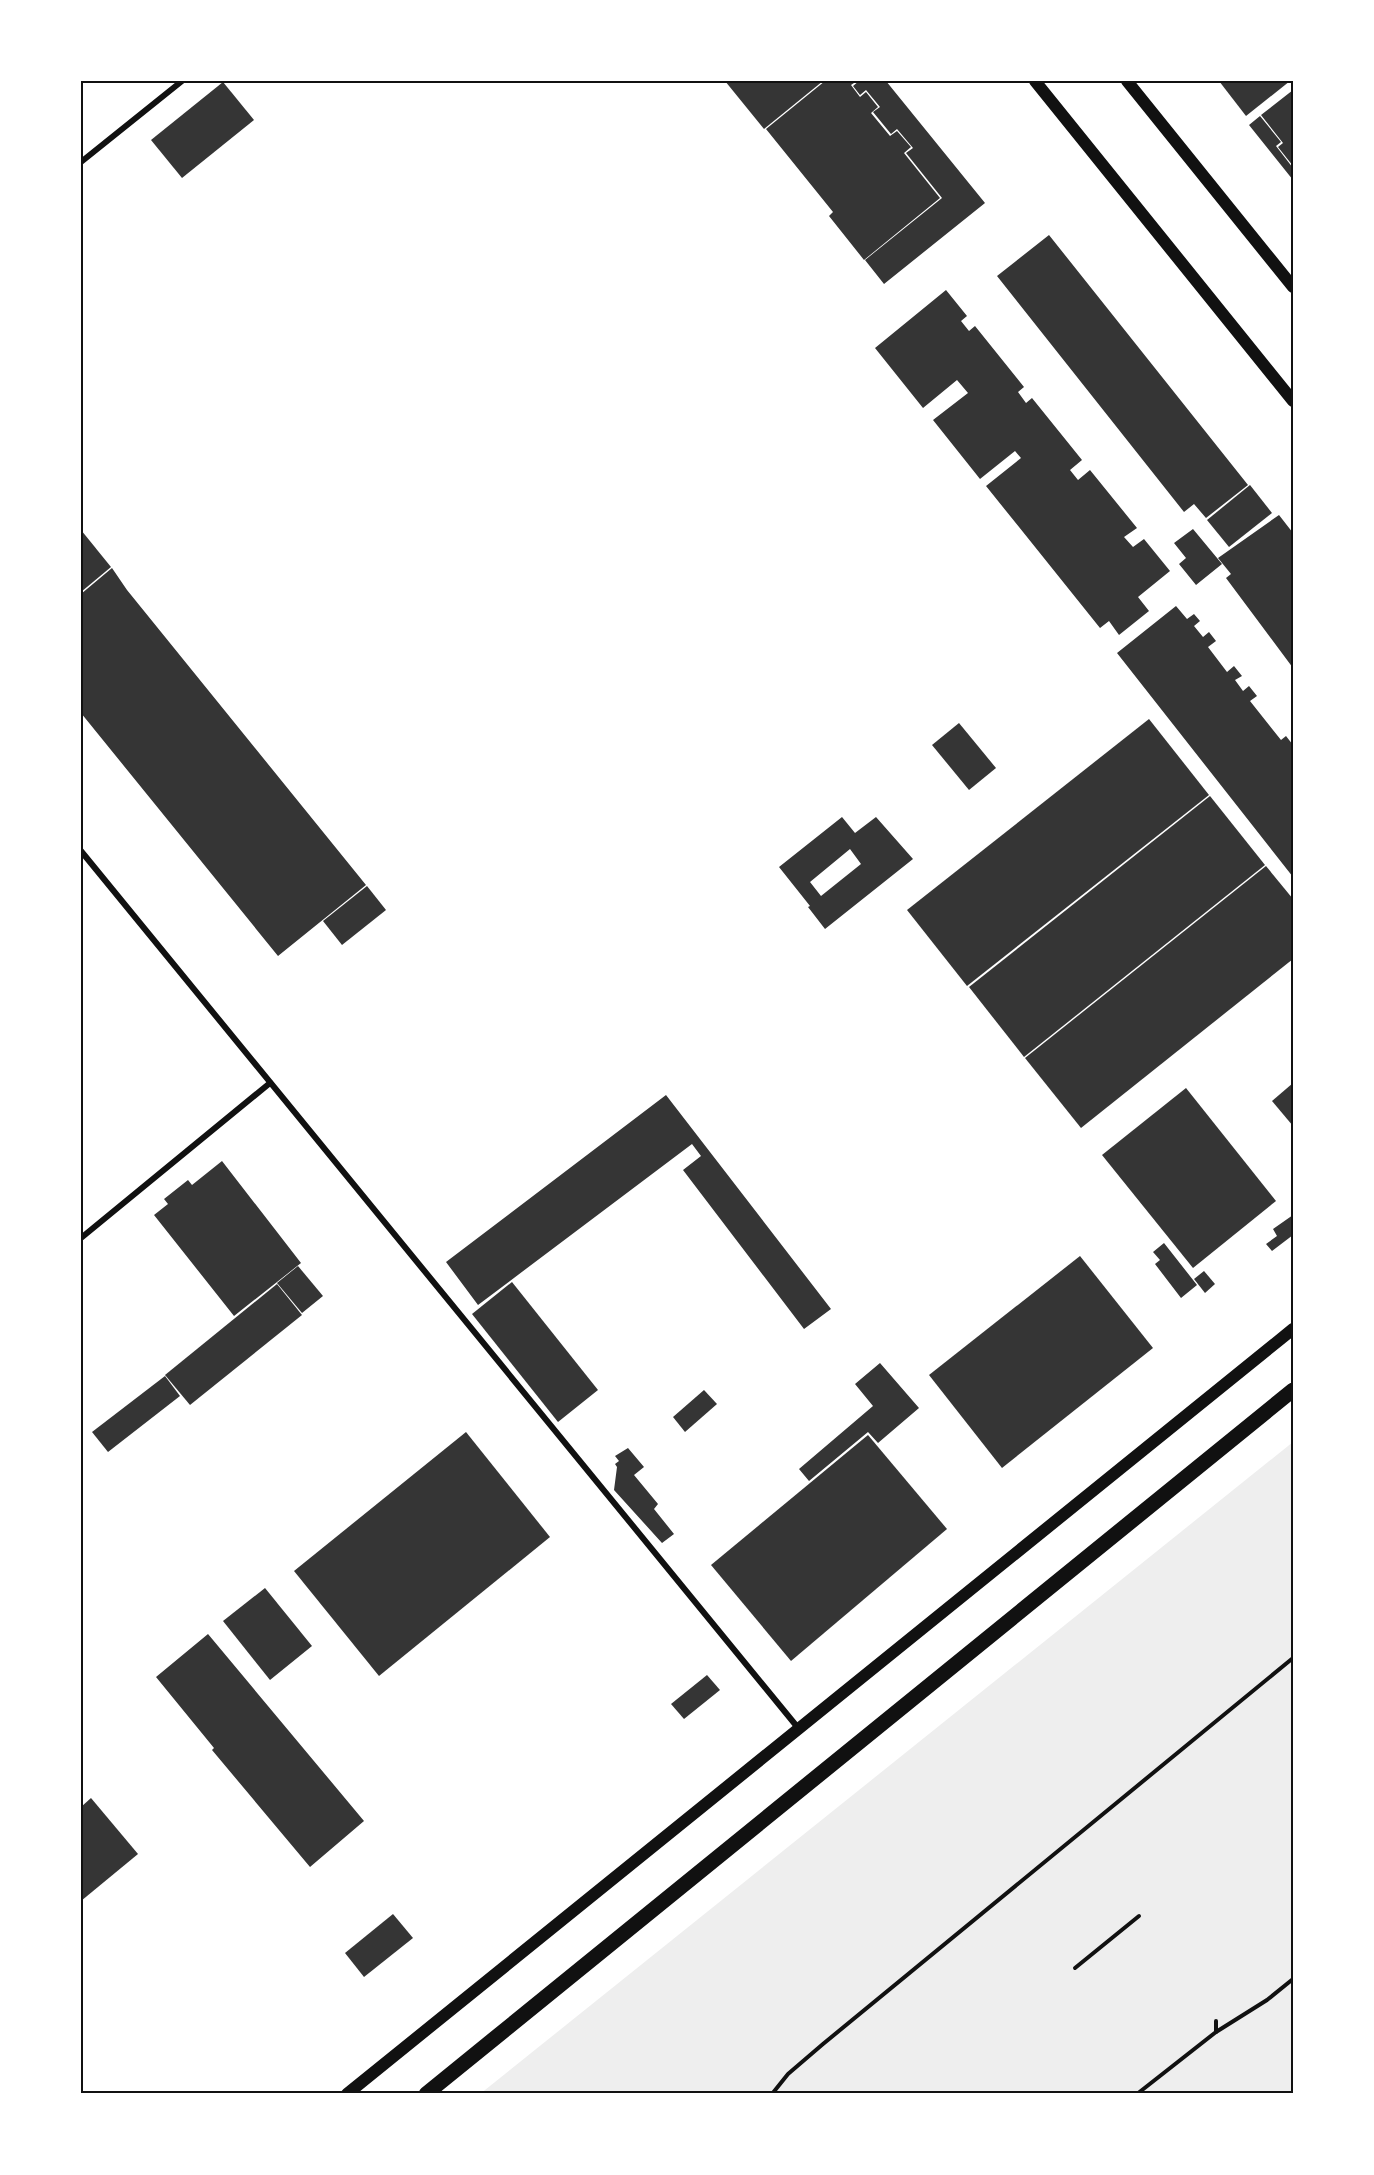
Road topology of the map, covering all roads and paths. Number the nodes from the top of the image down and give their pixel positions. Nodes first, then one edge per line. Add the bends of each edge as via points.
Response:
1 (182, 81) edge
2 (1035, 81) edge
3 (1127, 81) edge
4 (81, 162) edge
5 (1293, 287) edge
6 (1293, 401) edge
7 (81, 850) edge
8 (270, 1083) junction
9 (81, 1238) edge
10 (1293, 1329) edge
11 (1293, 1390) edge
12 (1293, 1658) edge
13 (799, 1730) junction
14 (1139, 1916) dead end
15 (1075, 1968) dead end
16 (1293, 1979) edge
17 (1216, 2021) dead end
18 (1216, 2032) junction
19 (347, 2094) edge
20 (426, 2094) edge
21 (772, 2094) edge
22 (1137, 2094) edge

1 - 4 street
2 - 6 main road
3 - 5 main road
7 - 8 street
8 - 9 street
8 - 13 street
10 - 13 main road
11 - 20 main road
12 - 21 path via 823,2044 788,2074
13 - 19 main road
14 - 15 path
16 - 18 path via 1267,2001
17 - 18 path
18 - 22 path

